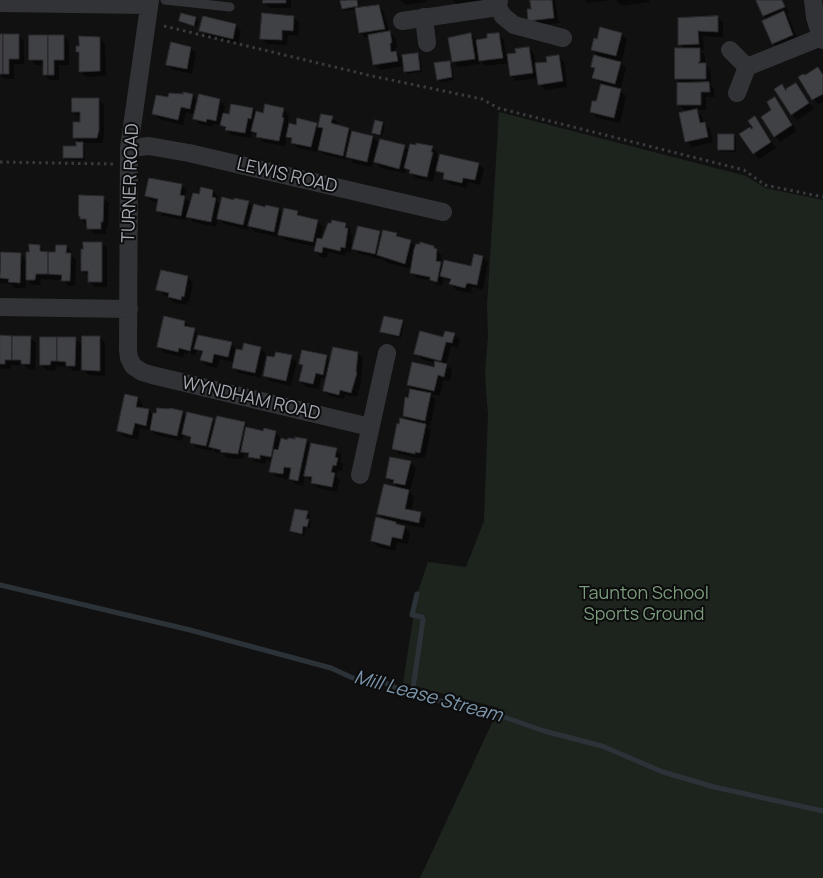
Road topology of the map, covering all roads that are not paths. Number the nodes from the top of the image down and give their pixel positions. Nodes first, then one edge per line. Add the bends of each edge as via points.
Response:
1 (813, 0) edge
2 (155, 2) edge
3 (0, 3) edge
4 (498, 4) edge
5 (230, 7) dead end
6 (424, 17) junction
7 (402, 20) dead end
8 (563, 38) dead end
9 (822, 38) edge
10 (427, 43) dead end
11 (730, 50) dead end
12 (747, 67) junction
13 (738, 94) dead end
14 (129, 156) junction
15 (443, 212) dead end
16 (0, 306) edge
17 (129, 309) junction
18 (387, 353) dead end
19 (133, 366) joint
20 (370, 427) junction
21 (360, 475) dead end

1 - 9 street
2 - 3 street
2 - 5 lane
2 - 14 street, TURNER ROAD via 146,22
4 - 6 street
4 - 8 street via 503,16 514,25
6 - 7 street
6 - 10 street
9 - 12 street
11 - 12 street
12 - 13 street
14 - 15 street, LEWIS ROAD via 149,146 189,153
14 - 17 street, TURNER ROAD
16 - 17 street
17 - 19 street, TURNER ROAD via 129,358
18 - 20 street
19 - 20 street, WYNDHAM ROAD via 170,380
20 - 21 street

